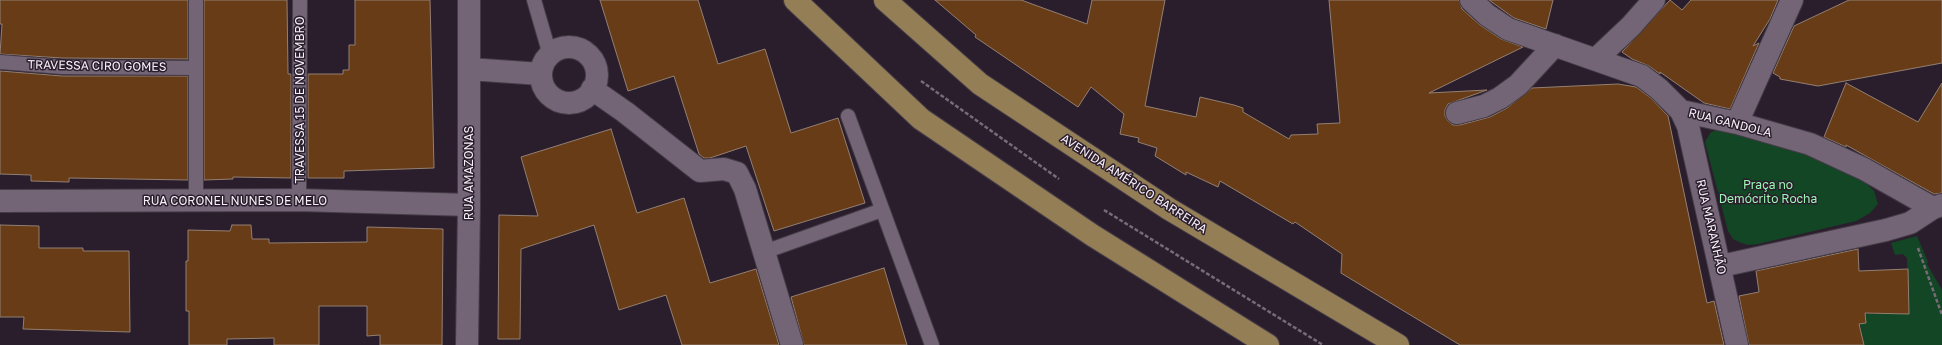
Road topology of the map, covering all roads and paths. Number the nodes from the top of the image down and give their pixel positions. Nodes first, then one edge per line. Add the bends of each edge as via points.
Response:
1 (196, 0) edge
2 (300, 0) edge
3 (469, 0) edge
4 (534, 0) edge
5 (795, 0) edge
6 (886, 0) edge
7 (1471, 0) edge
8 (1654, 0) edge
9 (1792, 0) edge
10 (1555, 45) junction
11 (550, 54) junction
12 (1596, 59) junction
13 (0, 62) edge
14 (195, 68) junction
15 (469, 69) junction
16 (541, 74) junction
17 (916, 78) dead end
18 (592, 89) junction
19 (1681, 111) junction
20 (1456, 113) dead end
21 (848, 116) dead end
22 (1737, 122) junction
23 (1064, 182) dead end
24 (299, 200) junction
25 (0, 201) edge
26 (196, 201) junction
27 (469, 205) junction
28 (1937, 206) edge
29 (1103, 209) dead end
30 (882, 210) junction
31 (1910, 223) junction
32 (764, 252) junction
33 (1721, 266) junction
34 (1942, 315) edge
35 (467, 345) edge
36 (792, 345) edge
37 (932, 345) edge
38 (1268, 345) edge
39 (1323, 345) edge
40 (1398, 345) edge
41 (1737, 345) edge

1 - 14 lane
2 - 24 lane, TRAVESSA 15 DE NOVEMBRO
3 - 15 street, RUA AMAZONAS
4 - 11 lane
5 - 38 main road via 921,119 1092,235
6 - 40 main road, AVENIDA AMÉRICO BARREIRA via 980,84 1169,209
7 - 10 street, RUA GANDOLA via 1508,29
8 - 12 street
9 - 22 street
10 - 12 street, RUA GANDOLA
10 - 20 street via 1518,85 1500,98 1484,106
11 - 16 street via 542,65
11 - 18 street via 562,47 572,47 588,55 596,72 596,81
12 - 19 street, RUA GANDOLA via 1642,76
13 - 14 lane, TRAVESSA CIRO GOMES via 62,67
14 - 26 lane
15 - 16 street
15 - 27 street, RUA AMAZONAS
16 - 18 street via 542,84 547,92 562,102 579,100 587,96
17 - 23 path
18 - 32 street via 700,171 724,170 737,173 745,189
19 - 22 street, RUA GANDOLA
19 - 33 street, RUA MARANHÃO via 1688,126
21 - 30 lane
22 - 28 street, RUA GANDOLA via 1810,144
24 - 26 street, RUA CORONEL NUNES DE MELO
24 - 27 street, RUA CORONEL NUNES DE MELO
25 - 26 street, RUA CORONEL NUNES DE MELO
27 - 35 street, RUA AMAZONAS
28 - 31 street, RUA GANDOLA
29 - 39 path
30 - 32 lane
30 - 37 lane
31 - 33 street, RUA GANDOLA
31 - 34 path
32 - 36 street
33 - 41 street, RUA MARANHÃO

